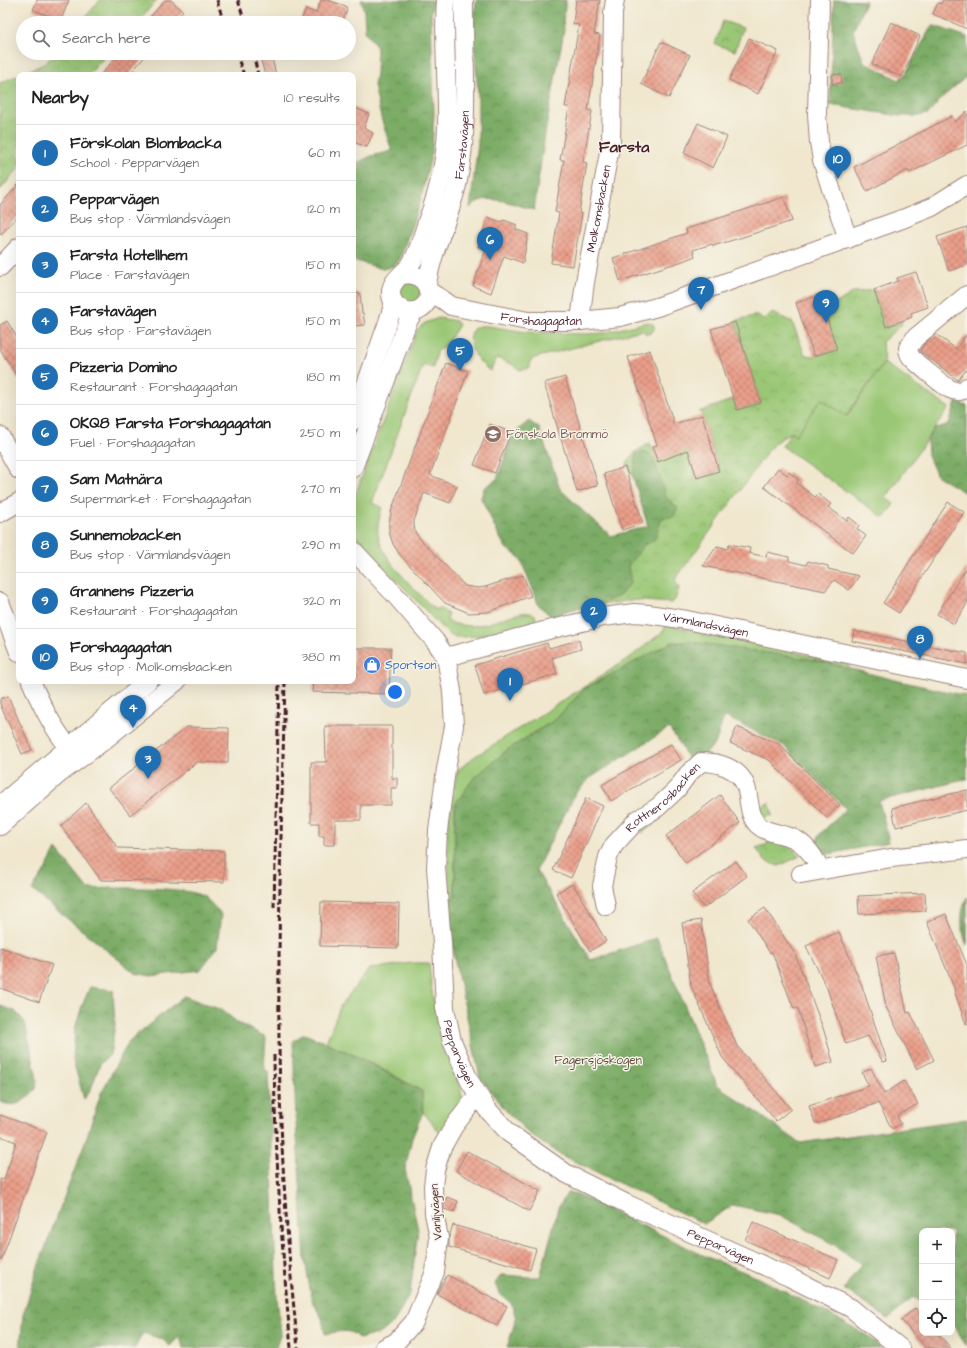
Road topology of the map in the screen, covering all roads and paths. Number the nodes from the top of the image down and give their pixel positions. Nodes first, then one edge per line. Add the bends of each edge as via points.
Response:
1 (446, 0) edge
2 (464, 0) edge
3 (615, 0) edge
4 (820, 0) edge
5 (967, 185) edge
6 (848, 239) junction
7 (16, 250) edge
8 (0, 267) edge
9 (402, 275) junction
10 (427, 288) junction
11 (967, 295) edge
12 (394, 302) junction
13 (452, 306) junction
14 (418, 309) junction
15 (580, 321) junction
16 (967, 387) edge
17 (356, 413) edge
18 (0, 436) edge
19 (356, 460) edge
20 (16, 465) edge
21 (16, 504) edge
22 (0, 513) edge
23 (356, 553) edge
24 (0, 602) edge
25 (16, 644) edge
26 (446, 657) junction
27 (967, 679) edge
28 (32, 684) edge
29 (145, 684) edge
30 (173, 684) edge
31 (74, 754) junction
32 (0, 805) edge
33 (0, 826) edge
34 (967, 849) edge
35 (821, 870) junction
36 (801, 874) dead end
37 (606, 906) dead end
38 (478, 1095) junction
39 (384, 1348) edge
40 (900, 1348) edge

1 - 9 street, Farstavägen via 447,128 444,160 438,190 427,223 412,262
2 - 10 street, Farstavägen via 465,119 462,156 452,202 429,268
3 - 15 street, Molkomsbacken via 612,142
4 - 6 street via 817,114 819,142 822,160
5 - 6 street, Forshagagatan via 932,207
6 - 15 street, Forshagagatan via 657,307 620,318
7 - 8 street
9 - 10 street via 416,275
9 - 12 street, Farstavägen via 392,285 391,294
10 - 13 street, Forshagagatan
10 - 14 street, Farstavägen via 426,301
11 - 16 street via 914,338 908,348 909,356 915,362 950,389 959,391
12 - 14 street via 404,310
12 - 17 street, Farstavägen
13 - 14 street, Forshagagatan via 444,311
13 - 15 street, Forshagagatan via 528,321
14 - 19 street, Farstavägen via 408,321
18 - 20 street
21 - 22 street
23 - 26 street, Pepparvägen via 397,597
24 - 25 street
26 - 27 street, Värmlandsvägen via 548,630 634,613 688,620
26 - 38 street, Pepparvägen via 452,690 454,726 438,824 436,868 445,1008 452,1041
28 - 31 street via 50,722
29 - 31 street
30 - 31 street via 102,742
31 - 32 street
31 - 33 street via 59,774
34 - 35 street
35 - 36 street
35 - 37 street, Rottnerosbacken via 814,857 798,841 758,825 750,807 746,786 740,776 720,764 701,762 677,789 658,807 637,820 614,845 608,857 602,886
38 - 39 street, Vaniljvägen via 454,1126 442,1147 435,1170 432,1186 439,1238 435,1272 414,1322 396,1342
38 - 40 street, Pepparvägen via 509,1133 567,1174 851,1308

